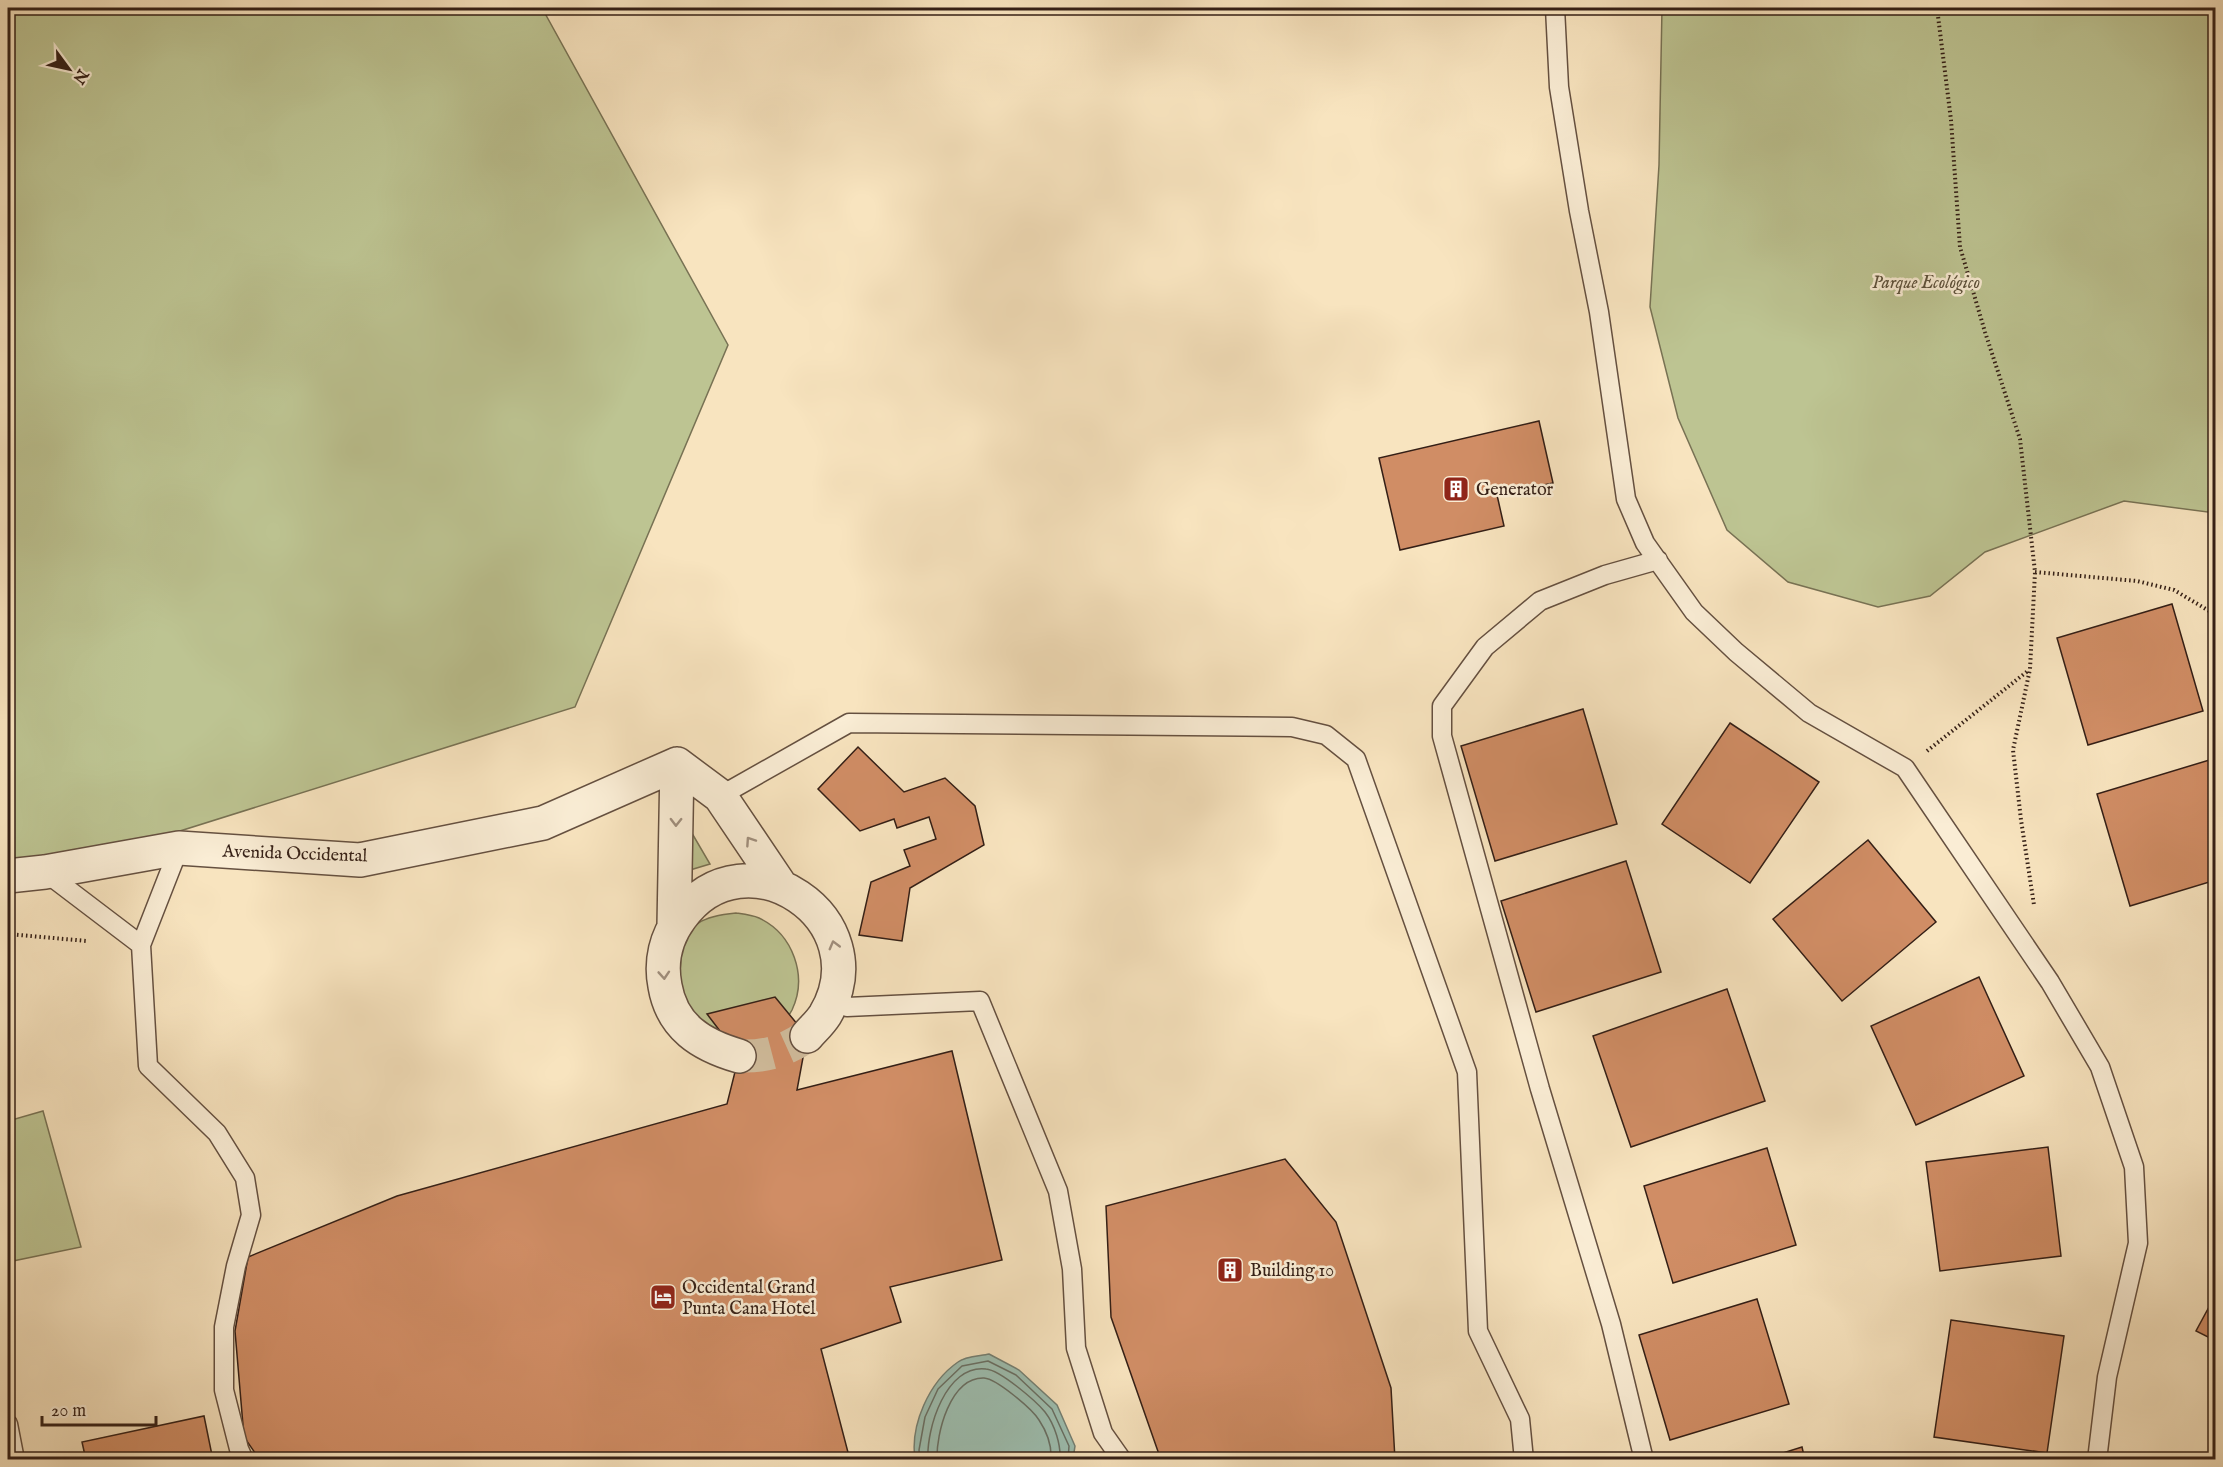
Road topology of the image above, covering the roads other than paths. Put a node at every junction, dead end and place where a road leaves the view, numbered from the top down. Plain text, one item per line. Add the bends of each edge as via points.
1 (1555, 8) edge
2 (1658, 560) junction
3 (677, 764) junction
4 (720, 796) junction
5 (179, 848) junction
6 (45, 872) junction
7 (8, 876) edge
8 (780, 885) junction
9 (674, 926) junction
10 (141, 945) junction
11 (835, 993) junction
12 (807, 1036) tunnel mouth
13 (739, 1056) tunnel mouth
14 (8, 1424) edge
15 (15, 1460) edge
16 (244, 1460) edge
17 (1122, 1460) edge
18 (1524, 1460) edge
19 (1644, 1460) edge
20 (2097, 1460) edge

1 - 2 lane via 1559,87 1599,312 1626,499 1645,543
2 - 19 lane via 1605,575 1540,601 1485,647 1443,706 1443,736 1540,1089 1611,1324
2 - 20 lane via 1694,612 1809,714 1905,768 2050,982 2100,1067 2133,1167 2138,1243 2108,1377
3 - 4 street
3 - 5 street, Avenida Occidental via 543,823 360,860
3 -> 9 street
8 -> 4 street
4 - 18 lane via 849,723 1292,727 1326,735 1356,759 1467,1072 1478,1331 1520,1419
5 - 6 street, Avenida Occidental
5 - 10 lane
6 - 7 street, Avenida Occidental
6 - 10 lane
8 - 9 street via 748,881 709,891 689,906
11 -> 8 street via 838,966 834,940 822,917 804,898
9 -> 13 street via 665,948 663,973 667,997 678,1019 694,1037
10 - 16 lane via 148,1066 217,1133 245,1178 251,1215 224,1327 225,1390
11 - 12 street via 824,1016
11 - 17 lane via 847,1007 980,1001 1058,1191 1072,1269 1076,1348 1103,1433
14 - 15 lane

